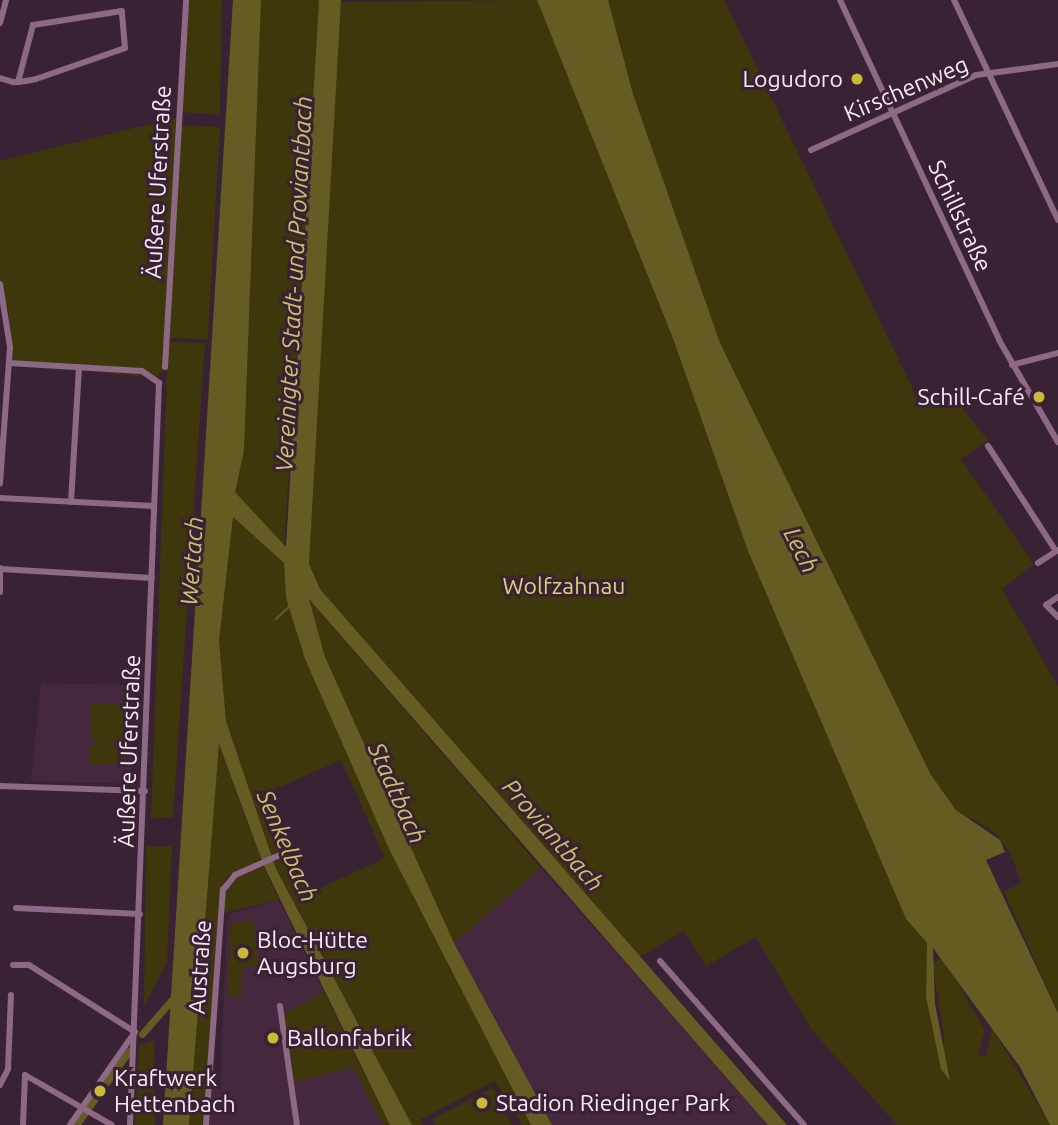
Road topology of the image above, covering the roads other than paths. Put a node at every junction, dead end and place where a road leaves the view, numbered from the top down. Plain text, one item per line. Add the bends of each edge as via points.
1 (6, 0) edge
2 (186, 0) edge
3 (840, 0) edge
4 (954, 0) edge
5 (0, 23) edge
6 (1058, 64) edge
7 (989, 75) junction
8 (0, 78) edge
9 (18, 82) junction
10 (892, 112) junction
11 (811, 150) dead end
12 (1058, 220) edge
13 (0, 284) edge
14 (1058, 353) edge
15 (9, 363) junction
16 (1012, 365) junction
17 (79, 367) junction
18 (165, 367) dead end
19 (1058, 442) edge
20 (989, 446) dead end
21 (0, 484) edge
22 (0, 498) edge
23 (71, 502) junction
24 (154, 506) junction
25 (1057, 550) edge
26 (1038, 563) dead end
27 (1, 568) edge
28 (152, 578) junction
29 (0, 592) edge
30 (1058, 597) edge
31 (1058, 617) edge
32 (0, 786) edge
33 (145, 791) junction
34 (289, 851) dead end
35 (16, 908) dead end
36 (140, 914) junction
37 (660, 961) dead end
38 (13, 965) dead end
39 (11, 995) dead end
40 (280, 1006) dead end
41 (135, 1032) junction
42 (0, 1084) edge
43 (82, 1108) junction
44 (23, 1125) edge
45 (71, 1125) edge
46 (112, 1125) edge
47 (130, 1125) edge
48 (206, 1125) edge
49 (297, 1125) edge
50 (804, 1125) edge

1 - 5 street
2 - 18 street, Äußere Uferstraße
3 - 10 street, Schillstraße
4 - 7 street
6 - 7 street, Kirschenweg
7 - 10 street, Kirschenweg
7 - 12 street
8 - 9 street
9 - 9 street via 33,25 122,11 125,48
10 - 11 street, Kirschenweg
10 - 16 street, Schillstraße
13 - 15 street via 9,314
14 - 16 street
15 - 17 street
15 - 21 street
16 - 19 street, Schillstraße
17 - 23 street
17 - 24 street, Äußere Uferstraße via 142,371 156,378
20 - 25 street
22 - 23 street
23 - 24 street
24 - 28 street, Äußere Uferstraße
25 - 26 street
27 - 28 street
27 - 29 street
28 - 33 street, Äußere Uferstraße
30 - 31 street via 1046,605
32 - 33 street
33 - 36 street, Äußere Uferstraße
34 - 48 street, Austraße via 229,880 222,898
35 - 36 street
36 - 41 street, Äußere Uferstraße
37 - 50 street
38 - 41 street via 29,965
39 - 42 street via 8,1069
40 - 49 street
41 - 43 street
41 - 47 street, Äußere Uferstraße
43 - 44 street via 25,1075
43 - 45 street
43 - 46 street

